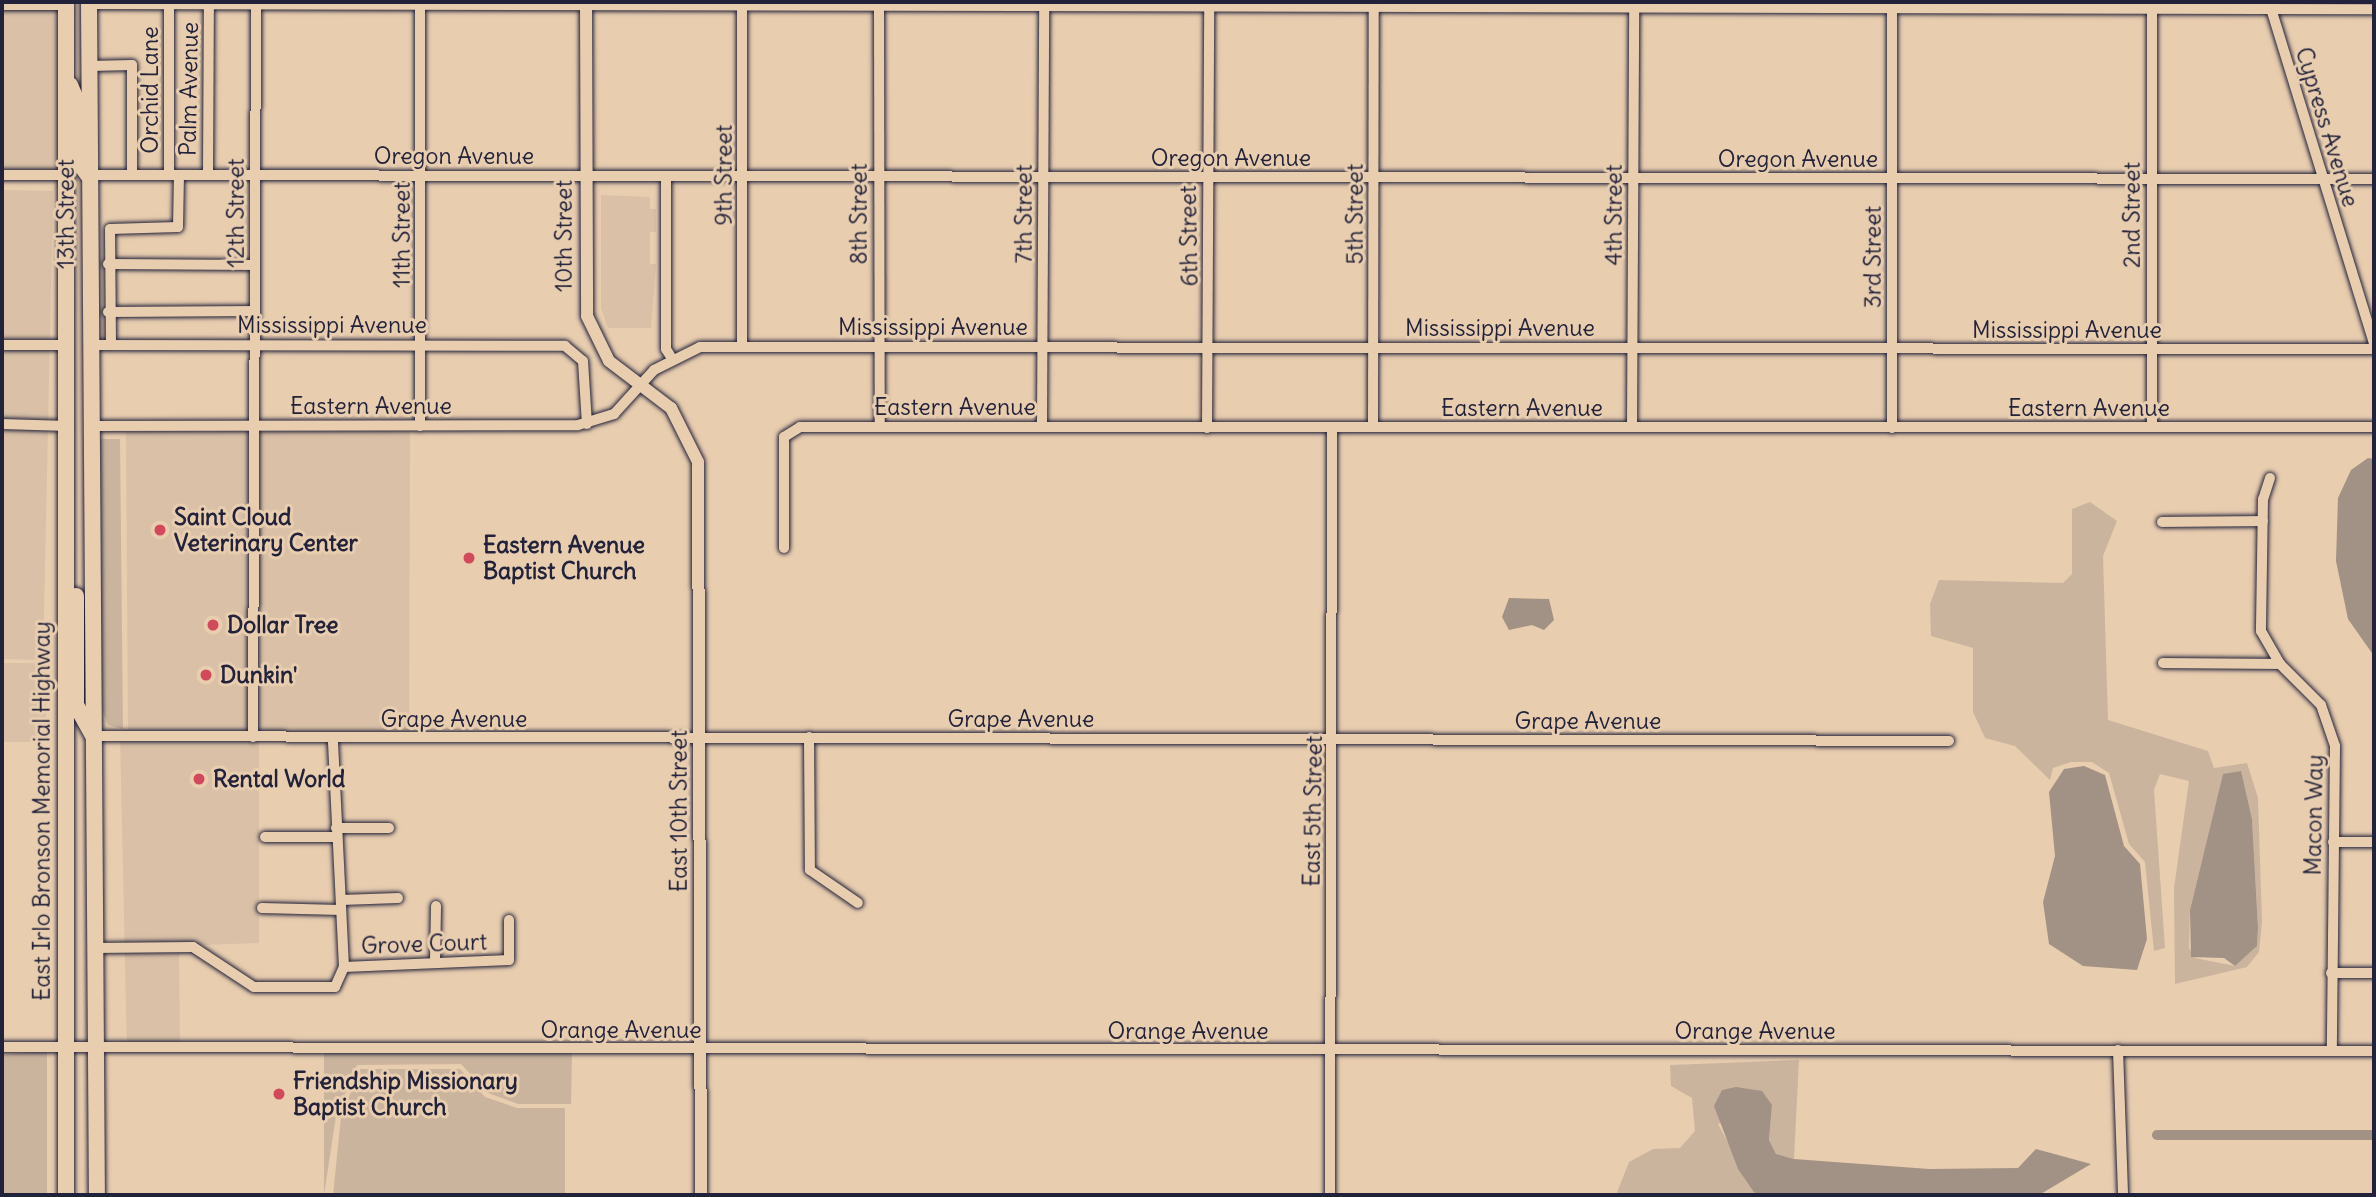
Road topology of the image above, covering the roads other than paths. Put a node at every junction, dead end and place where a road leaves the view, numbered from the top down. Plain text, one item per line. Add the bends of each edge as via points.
1 (66, 3) edge
2 (88, 3) edge
3 (256, 3) edge
4 (420, 3) edge
5 (169, 4) junction
6 (209, 4) junction
7 (743, 4) edge
8 (879, 4) edge
9 (1044, 4) edge
10 (1209, 4) edge
11 (1374, 4) edge
12 (1634, 4) edge
13 (1892, 4) edge
14 (2, 5) edge
15 (586, 5) edge
16 (2152, 5) edge
17 (2270, 5) edge
18 (2374, 9) edge
19 (89, 66) junction
20 (66, 76) junction
21 (2, 175) edge
22 (66, 175) junction
23 (89, 175) junction
24 (132, 175) junction
25 (174, 175) junction
26 (208, 175) junction
27 (255, 175) junction
28 (421, 175) junction
29 (585, 175) junction
30 (666, 176) junction
31 (744, 176) junction
32 (879, 176) junction
33 (1044, 176) junction
34 (1375, 176) junction
35 (1208, 177) junction
36 (1633, 178) junction
37 (1892, 178) junction
38 (2152, 178) junction
39 (2321, 178) junction
40 (2374, 178) edge
41 (108, 264) junction
42 (255, 265) junction
43 (66, 292) junction
44 (255, 311) junction
45 (108, 312) junction
46 (89, 313) junction
47 (254, 343) junction
48 (111, 344) junction
49 (2374, 344) edge
50 (2, 345) edge
51 (67, 345) junction
52 (89, 345) junction
53 (421, 345) junction
54 (1043, 346) junction
55 (742, 347) junction
56 (881, 347) junction
57 (1210, 347) junction
58 (1373, 347) junction
59 (1632, 348) junction
60 (1891, 349) junction
61 (2152, 349) junction
62 (2374, 349) edge
63 (671, 357) junction
64 (641, 387) junction
65 (2, 424) edge
66 (587, 424) junction
67 (253, 425) junction
68 (880, 425) junction
69 (68, 426) junction
70 (89, 426) junction
71 (421, 426) junction
72 (1042, 426) junction
73 (1373, 426) junction
74 (1332, 427) junction
75 (2374, 427) edge
76 (686, 428) joint
77 (1207, 428) junction
78 (1632, 428) junction
79 (1892, 428) junction
80 (2152, 428) junction
81 (2270, 478) dead end
82 (2263, 521) junction
83 (2162, 522) dead end
84 (784, 548) dead end
85 (66, 560) junction
86 (91, 566) junction
87 (2163, 663) dead end
88 (2280, 664) junction
89 (93, 736) junction
90 (253, 737) junction
91 (699, 737) junction
92 (809, 737) junction
93 (333, 738) junction
94 (1333, 740) junction
95 (1949, 741) dead end
96 (389, 828) dead end
97 (336, 832) junction
98 (265, 836) dead end
99 (2333, 842) junction
100 (2374, 842) edge
101 (398, 898) dead end
102 (858, 903) dead end
103 (341, 905) junction
104 (436, 906) dead end
105 (262, 908) dead end
106 (509, 920) dead end
107 (94, 948) junction
108 (435, 960) junction
109 (344, 967) junction
110 (2332, 973) junction
111 (2374, 973) edge
112 (2, 1047) edge
113 (65, 1047) junction
114 (95, 1048) junction
115 (701, 1049) junction
116 (1329, 1051) junction
117 (2118, 1051) junction
118 (2332, 1051) junction
119 (2374, 1051) edge
120 (66, 1195) edge
121 (97, 1195) edge
122 (701, 1195) edge
123 (1330, 1195) edge
124 (2123, 1195) edge

1 - 14 street
1 - 19 highway via 79,17 80,54
1 - 20 highway, 13th Street
2 - 5 street
2 - 19 highway, 13th Street
3 - 4 street
3 - 6 street
3 - 27 street, 12th Street
4 - 15 street
4 - 28 street, 11th Street
5 - 6 street
5 - 25 street, Orchid Lane
6 - 26 street, Palm Avenue
7 - 8 street
7 - 15 street
7 - 31 street, 9th Street
8 - 9 street
8 - 32 street, 8th Street
9 - 10 street
9 - 33 street, 7th Street
10 - 11 street
10 - 35 street, 6th Street
11 - 12 street
11 - 34 street, 5th Street
12 - 13 street
12 - 36 street, 4th Street
13 - 16 street
13 - 37 street, 3rd Street
15 - 29 street, 10th Street
16 - 17 street
16 - 38 street, 2nd Street
17 - 18 street
17 - 39 street, Cypress Avenue
19 - 23 highway, 13th Street
19 - 24 street via 132,65
20 - 22 highway, 13th Street
20 - 23 highway via 78,104 77,160
21 - 22 street
22 - 43 highway, 13th Street
22 - 46 highway via 79,189 79,285
23 - 24 street, Oregon Avenue
23 - 46 highway, 13th Street
24 - 25 street, Oregon Avenue
25 - 26 street, Oregon Avenue
25 - 41 street, Orchid Lane via 178,228 118,226 109,234
26 - 27 street, Oregon Avenue
27 - 28 street, Oregon Avenue
27 - 42 street, 12th Street
28 - 29 street, Oregon Avenue
28 - 53 street, 11th Street
29 - 30 street, Oregon Avenue
29 - 64 street, 10th Street via 587,316 600,350
30 - 31 street, Oregon Avenue
30 - 63 street via 666,349
31 - 32 street, Oregon Avenue
31 - 55 street, 9th Street
32 - 33 street, Oregon Avenue
32 - 56 street, 8th Street
33 - 35 street, Oregon Avenue
33 - 54 street, 7th Street
34 - 35 street, Oregon Avenue
34 - 36 street, Oregon Avenue
34 - 58 street, 5th Street
35 - 57 street, 6th Street
36 - 37 street, Oregon Avenue
36 - 59 street, 4th Street
37 - 38 street, Oregon Avenue
37 - 60 street, 3rd Street
38 - 39 street, Oregon Avenue
38 - 61 street, 2nd Street
39 - 40 street, Oregon Avenue
39 - 49 street, Cypress Avenue
41 - 42 street
41 - 45 street
42 - 44 street, 12th Street
43 - 51 highway, 13th Street
43 - 70 highway via 78,320 77,409
44 - 45 street
44 - 47 street, 12th Street
45 - 48 street
46 - 52 highway, 13th Street
47 - 48 street, Mississippi Avenue
47 - 53 street, Mississippi Avenue
47 - 67 street, 12th Street
48 - 52 street, Mississippi Avenue
50 - 51 street
51 - 69 highway, 13th Street
52 - 70 highway, 13th Street
53 - 66 street, Mississippi Avenue via 575,349 585,370
53 - 71 street, 11th Street
54 - 56 street, Mississippi Avenue
54 - 57 street, Mississippi Avenue
54 - 72 street, 7th Street
55 - 56 street, Mississippi Avenue
55 - 63 street, Mississippi Avenue via 700,347
56 - 68 street, 8th Street
57 - 58 street, Mississippi Avenue
57 - 77 street, 6th Street
58 - 59 street, Mississippi Avenue
58 - 73 street, 5th Street
59 - 60 street, Mississippi Avenue
59 - 78 street, 4th Street
60 - 61 street, Mississippi Avenue
60 - 79 street, 3rd Street
61 - 62 street, Mississippi Avenue
61 - 80 street, 2nd Street
63 - 64 street, Mississippi Avenue
64 - 66 street, Eastern Avenue via 622,408
64 - 76 street, 10th Street
65 - 69 street
66 - 71 street, Eastern Avenue
67 - 70 street, Eastern Avenue
67 - 71 street, Eastern Avenue
67 - 90 street, 12th Street
68 - 72 street, Eastern Avenue
68 - 84 street, Eastern Avenue via 800,427 784,437
69 - 85 highway, East Irlo Bronson Memorial Highway
69 - 86 highway via 80,445 81,556
70 - 86 highway
72 - 77 street, Eastern Avenue
73 - 74 street, Eastern Avenue
73 - 78 street, Eastern Avenue
74 - 77 street, Eastern Avenue
74 - 94 street, East 5th Street
75 - 80 street, Eastern Avenue
76 - 91 street, East 10th Street via 699,480
78 - 79 street, Eastern Avenue
79 - 80 street, Eastern Avenue
81 - 82 street, Macon Way
82 - 83 street
82 - 88 street, Macon Way via 2261,631
85 - 89 highway via 76,581 76,705
85 - 113 highway, East Irlo Bronson Memorial Highway
86 - 89 highway
87 - 88 street
88 - 99 street, Macon Way via 2321,705 2329,726 2335,747
89 - 90 street, Grape Avenue
89 - 107 highway
90 - 93 street, Grape Avenue
91 - 92 street, Grape Avenue
91 - 93 street, Grape Avenue
91 - 115 street, East 10th Street
92 - 94 street, Grape Avenue
92 - 102 street via 810,870
93 - 97 street
94 - 95 street, Grape Avenue
94 - 116 street, East 5th Street
96 - 97 street
97 - 98 street
97 - 103 street
99 - 100 street
99 - 110 street, Macon Way
101 - 103 street
103 - 105 street
103 - 109 street
104 - 108 street
106 - 108 street, Grove Court via 509,960
107 - 109 street via 192,947 254,987 335,987
107 - 114 highway
108 - 109 street, Grove Court
110 - 111 street
110 - 118 street, Macon Way
112 - 113 street, Orange Avenue
113 - 114 street, Orange Avenue
113 - 120 highway, East Irlo Bronson Memorial Highway
114 - 115 street, Orange Avenue
114 - 121 highway
115 - 116 street, Orange Avenue
115 - 122 street, East 10th Street
116 - 117 street, Orange Avenue
116 - 123 street, East 5th Street
117 - 118 street, Orange Avenue
117 - 124 street
118 - 119 street, Orange Avenue

